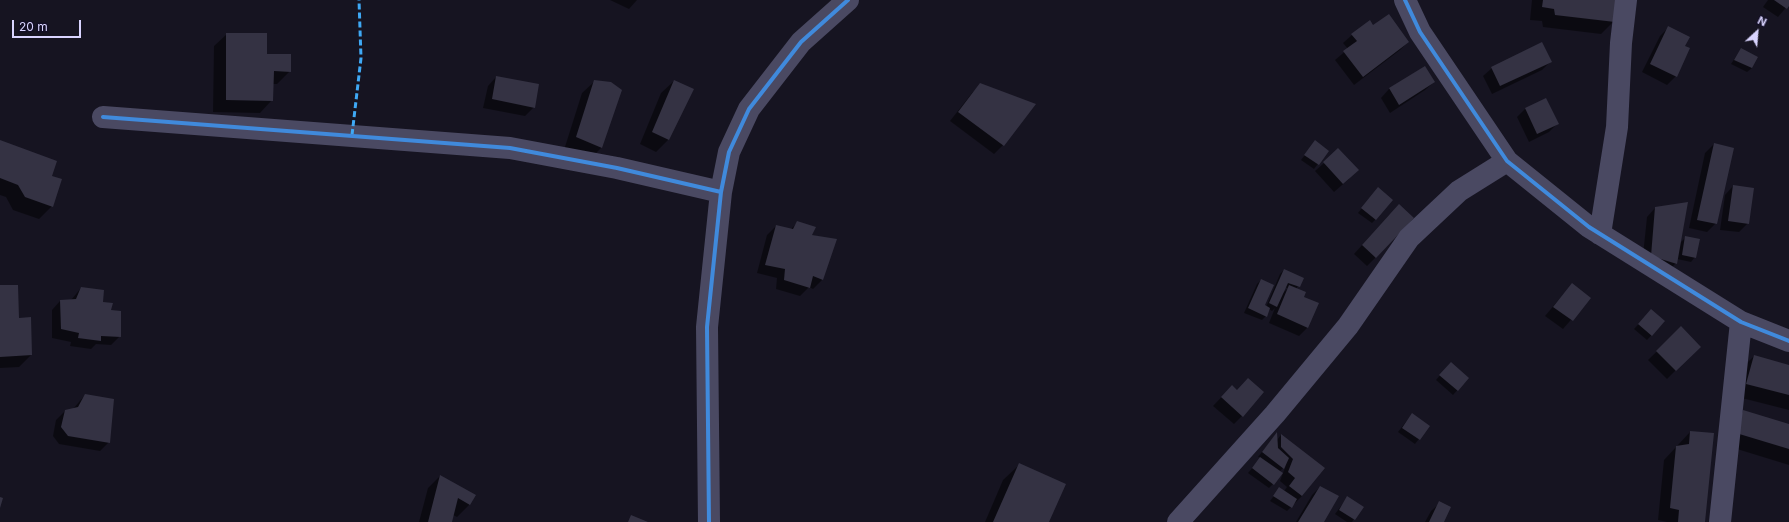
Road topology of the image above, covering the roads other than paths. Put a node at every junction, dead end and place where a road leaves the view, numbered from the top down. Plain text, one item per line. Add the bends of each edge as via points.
1 (848, 0) edge
2 (1405, 0) edge
3 (1626, 0) edge
4 (104, 117) dead end
5 (1507, 161) junction
6 (721, 192) junction
7 (1600, 234) junction
8 (1741, 322) junction
9 (1789, 341) edge
10 (709, 522) edge
11 (1178, 522) edge
12 (1720, 522) edge

1 - 6 street via 801,42 749,110 729,152
2 - 5 street via 1420,32
3 - 7 street via 1617,127
4 - 6 street via 510,148 617,168
5 - 7 street
5 - 11 street via 1459,191 1409,238 1348,326 1275,414
6 - 10 street via 707,328
7 - 8 street
8 - 9 street
8 - 12 street

